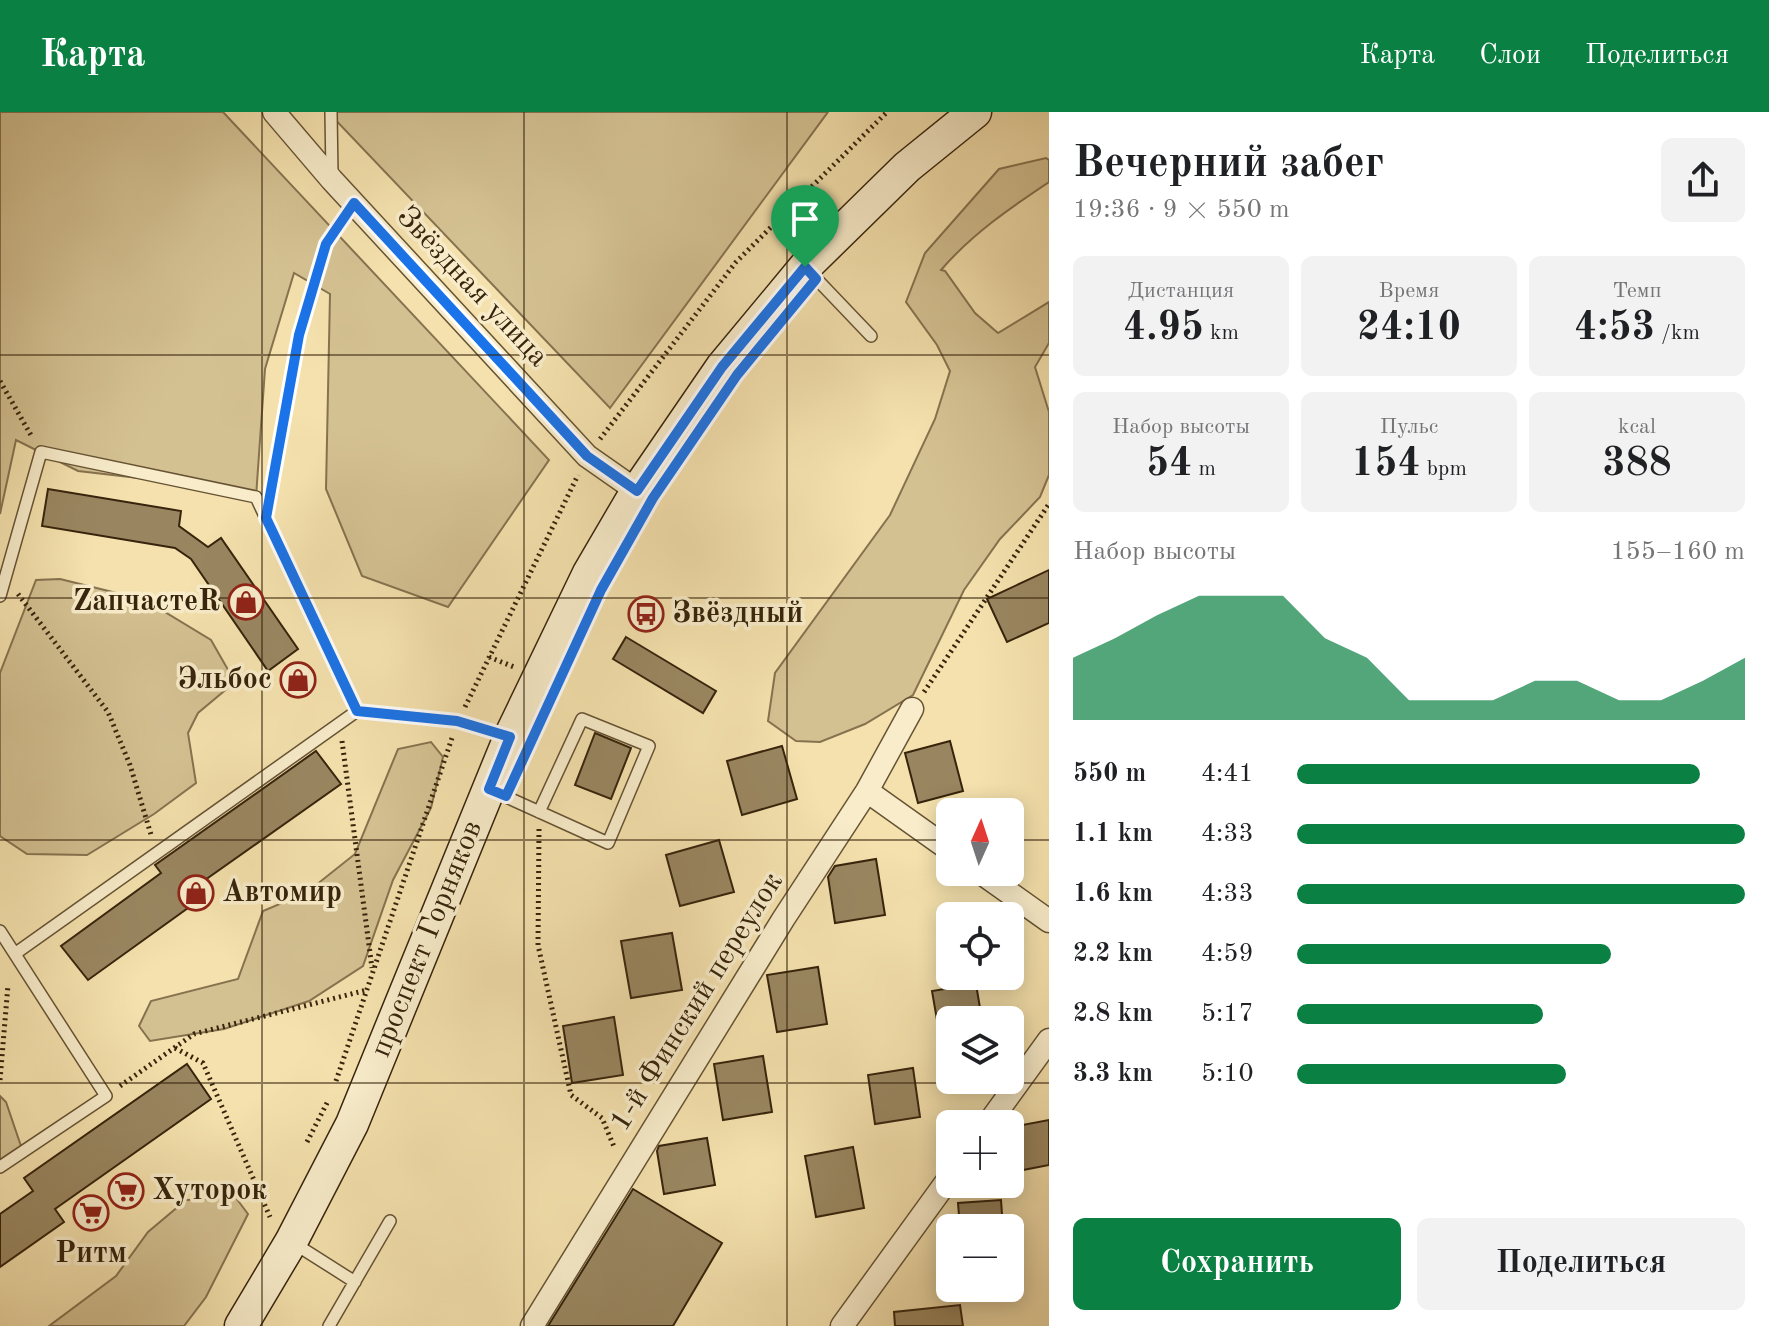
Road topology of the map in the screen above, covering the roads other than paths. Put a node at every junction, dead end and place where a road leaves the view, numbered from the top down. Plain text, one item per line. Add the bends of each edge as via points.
1 (274, 112) edge
2 (331, 112) edge
3 (975, 112) edge
4 (332, 180) junction
5 (354, 203) junction
6 (805, 267) junction
7 (871, 336) dead end
8 (637, 491) junction
9 (266, 518) junction
10 (0, 596) edge
11 (912, 709) road end
12 (357, 711) junction
13 (510, 737) junction
14 (489, 789) junction
15 (867, 791) junction
16 (539, 812) junction
17 (936, 840) edge
18 (1000, 886) edge
19 (1049, 921) edge
20 (0, 931) edge
21 (16, 953) junction
22 (1049, 1040) edge
23 (998, 1110) edge
24 (0, 1167) edge
25 (936, 1196) edge
26 (390, 1221) dead end
27 (291, 1242) junction
28 (355, 1282) junction
29 (241, 1326) edge
30 (329, 1326) edge
31 (532, 1326) edge
32 (842, 1326) edge

1 - 4 street, Звёздная улица
2 - 4 lane
3 - 6 main road, проспект Горняков via 907,167
4 - 5 street, Звёздная улица
5 - 8 street, Звёздная улица via 587,456
5 - 9 lane via 326,244 299,335
6 - 7 lane
6 - 8 main road, проспект Горняков via 722,367
8 - 13 main road, проспект Горняков via 589,573
9 - 10 lane via 256,497 41,452
9 - 12 lane
11 - 15 street, 1-й Финский переулок
12 - 13 lane via 457,721
12 - 21 lane
13 - 14 main road, проспект Горняков
14 - 16 lane
14 - 27 main road, проспект Горняков via 352,1124
15 - 17 street
15 - 31 street, 1-й Финский переулок
16 - 16 lane via 608,843 649,746 582,719
18 - 19 street
20 - 21 lane
21 - 24 lane via 106,1096
22 - 23 street
25 - 32 street
26 - 28 lane
27 - 28 lane
27 - 29 main road, проспект Горняков
28 - 30 lane

